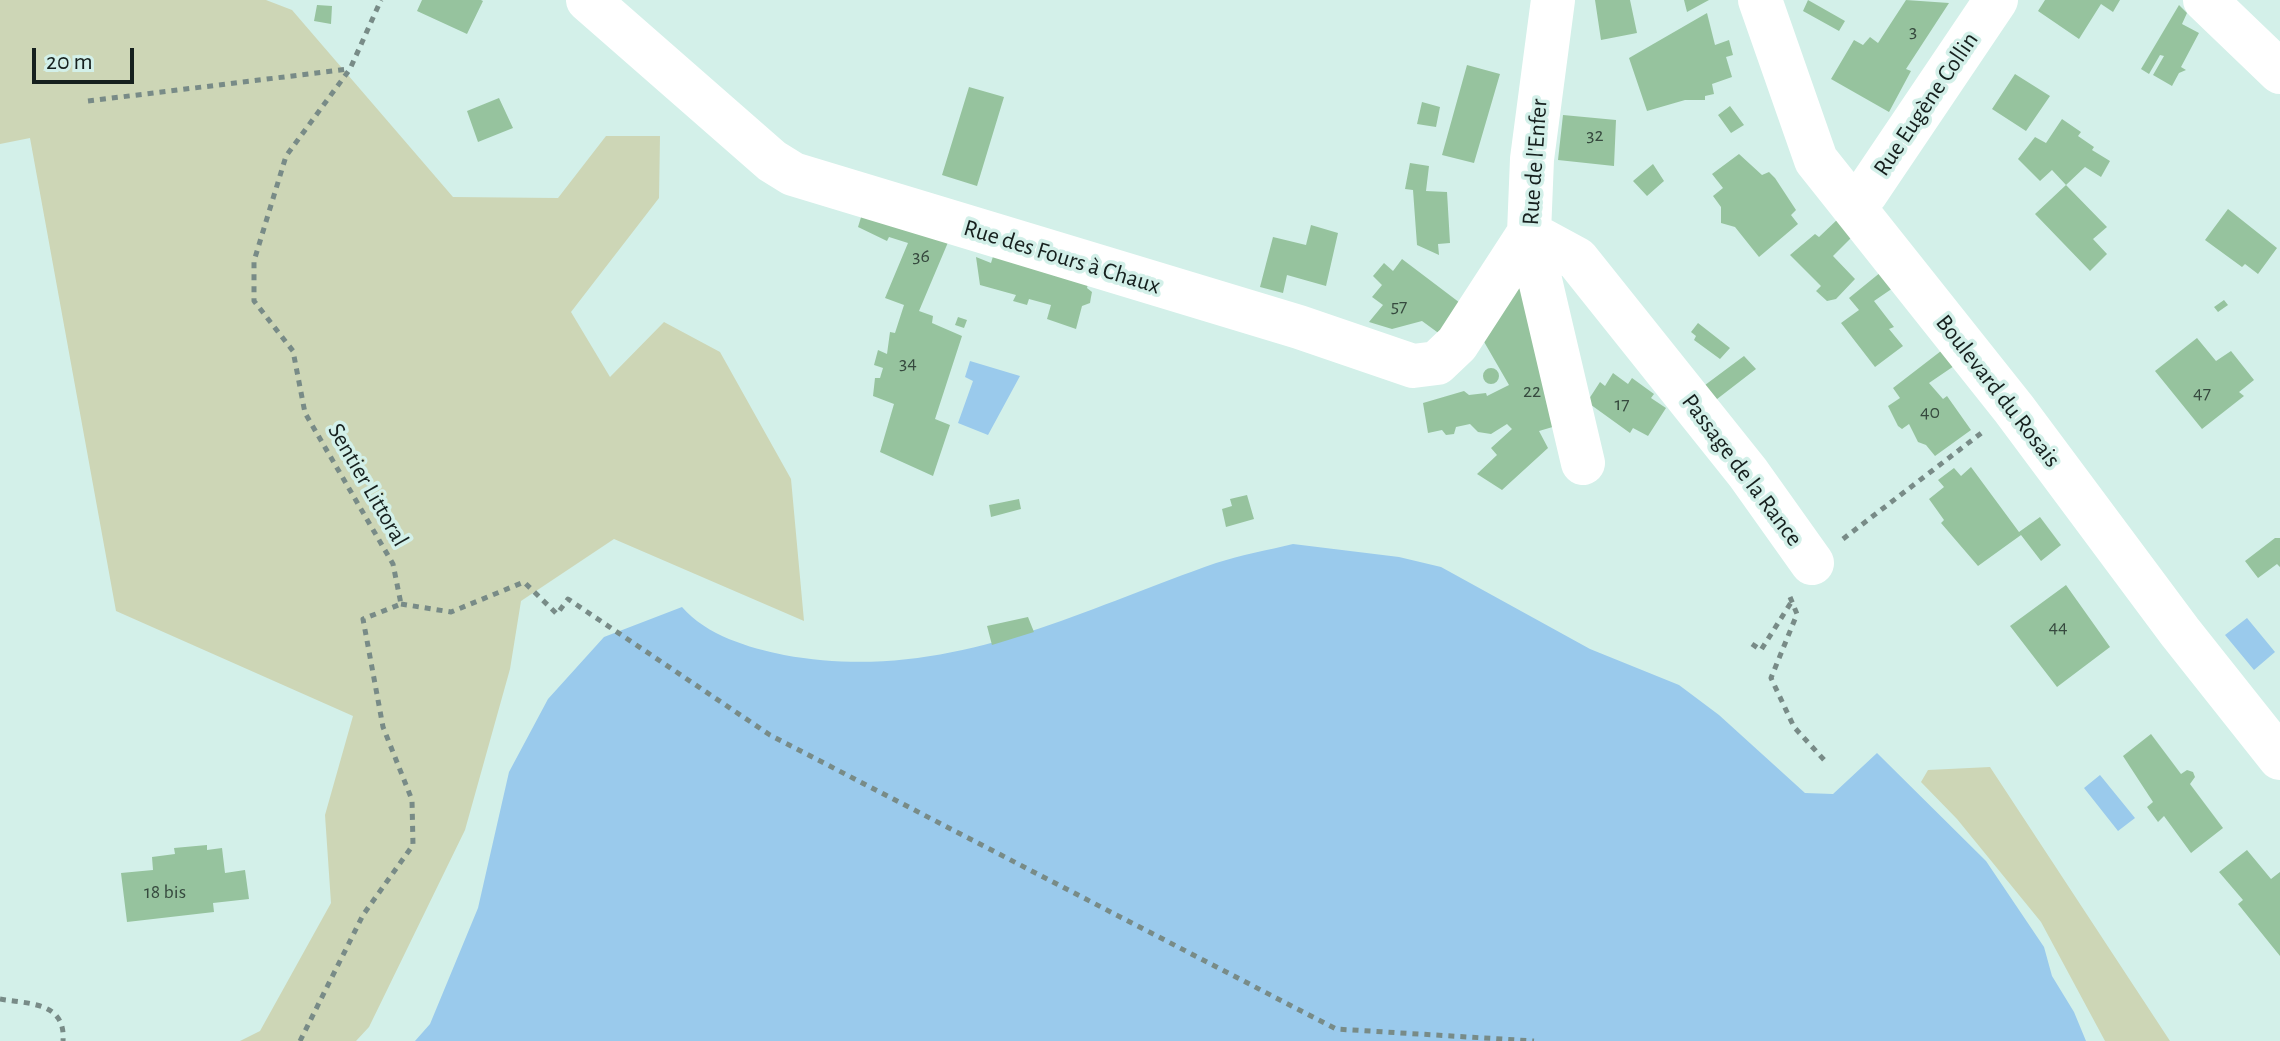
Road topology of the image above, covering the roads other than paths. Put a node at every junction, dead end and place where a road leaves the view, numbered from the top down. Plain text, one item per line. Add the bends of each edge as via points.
1 (588, 0) edge
2 (1553, 0) edge
3 (1760, 0) edge
4 (1996, 0) edge
5 (2205, 0) edge
6 (2280, 72) edge
7 (1854, 205) junction
8 (1529, 233) junction
9 (1583, 463) dead end
10 (1812, 563) road end
11 (2280, 758) edge

1 - 8 street, Rue des Fours à Chaux via 793,174 1413,366 1437,363 1457,344
2 - 8 street, Rue de l'Enfer via 1532,159
3 - 7 street, Boulevard du Rosais via 1816,160
4 - 7 street, Rue Eugène Collin
5 - 6 street
7 - 11 street, Boulevard du Rosais
8 - 9 street, Rue de l'Enfer
8 - 10 street, Passage de la Rance via 1577,259 1748,473

